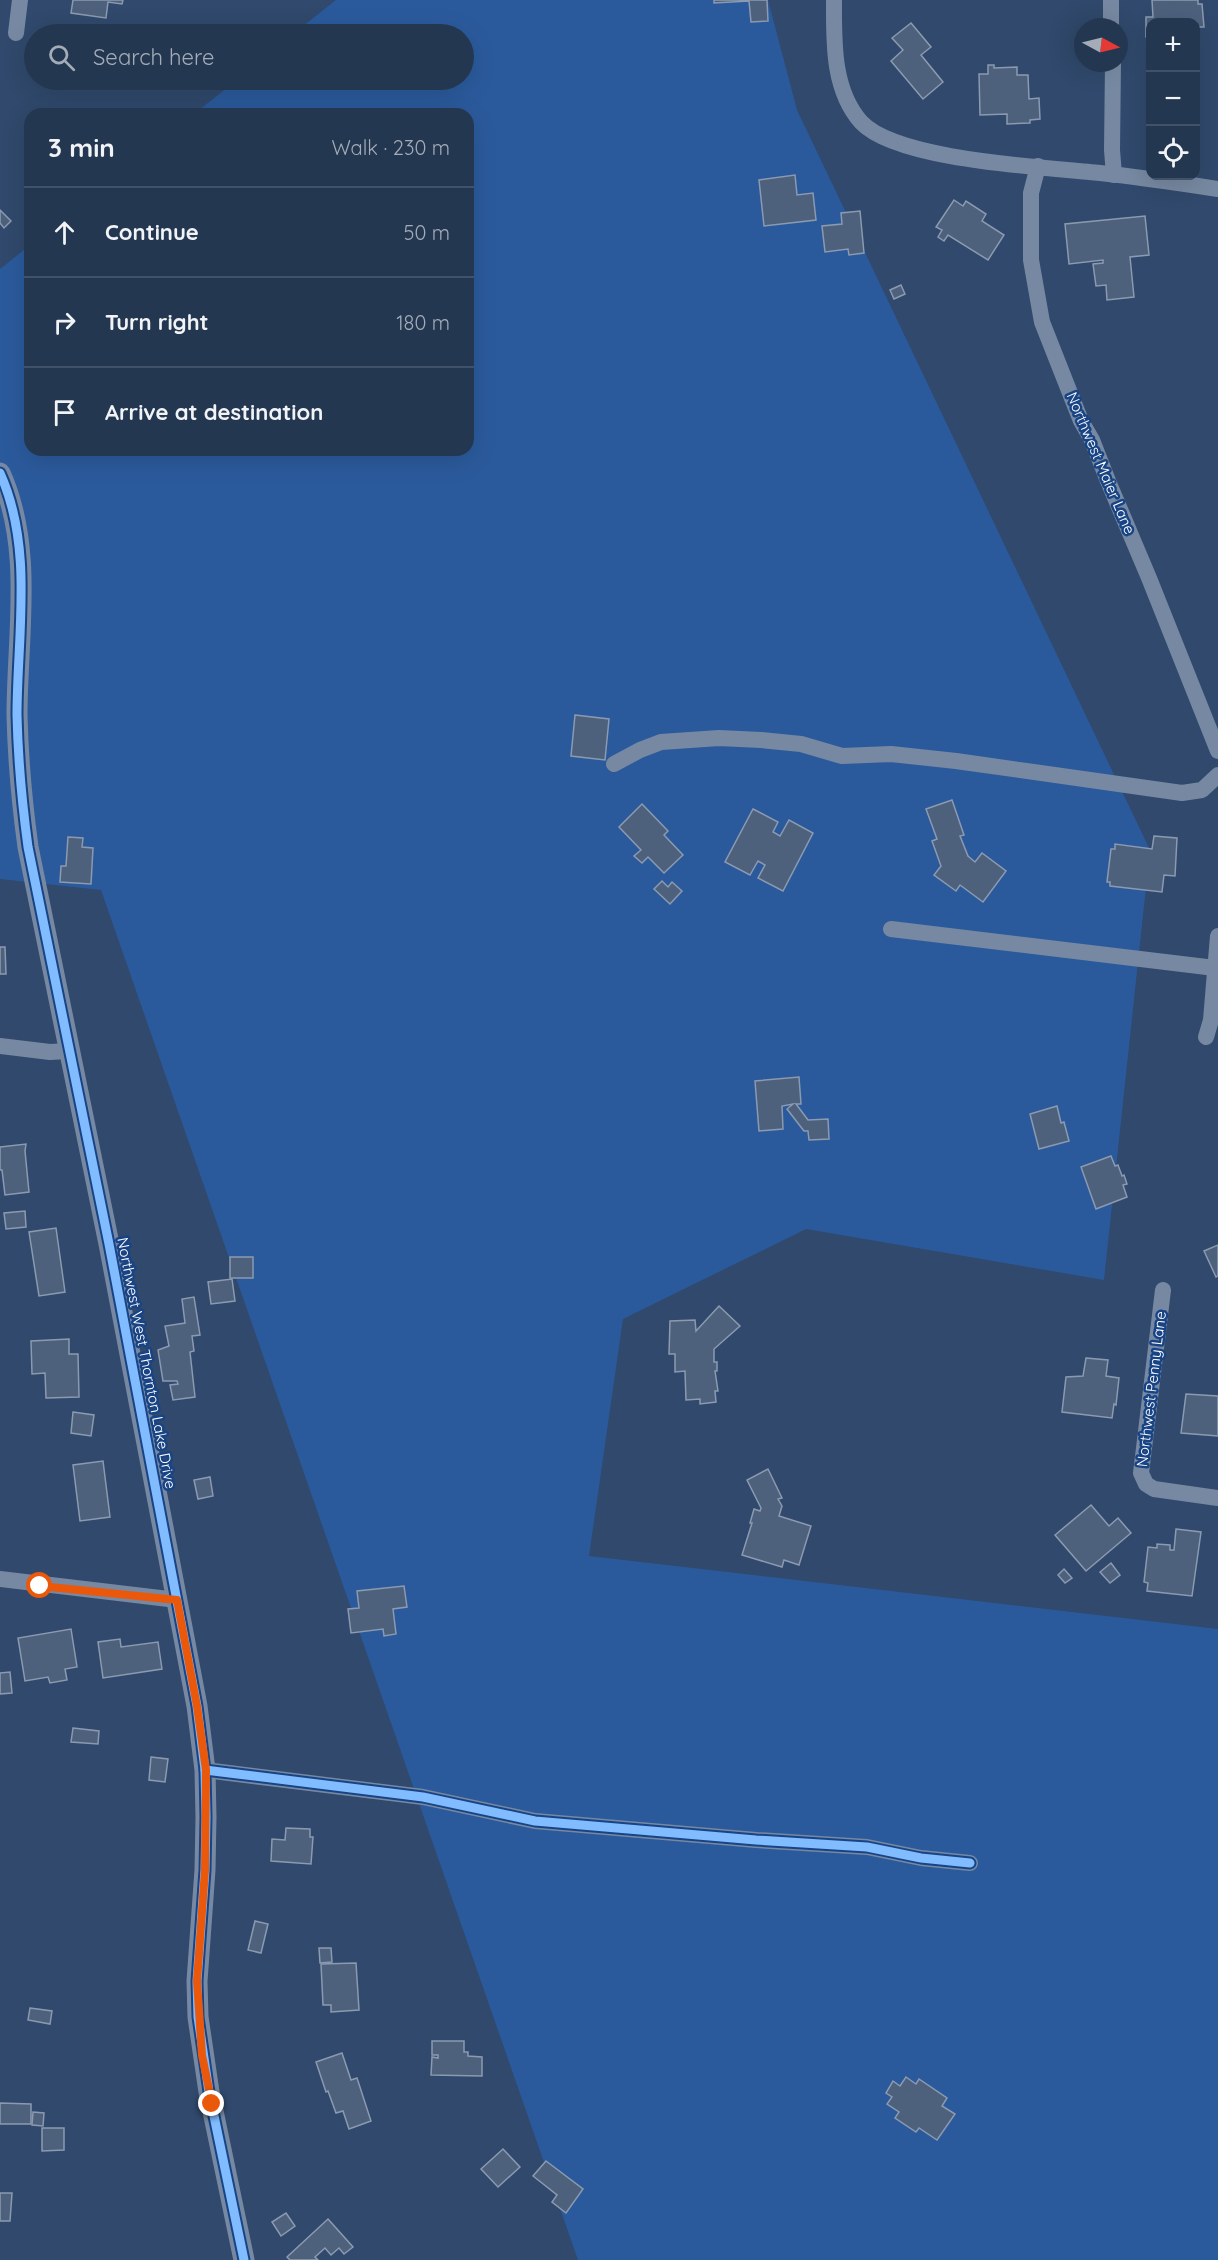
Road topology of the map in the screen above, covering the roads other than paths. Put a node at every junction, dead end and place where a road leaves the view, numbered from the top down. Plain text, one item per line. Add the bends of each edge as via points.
1 (21, 0) edge
2 (834, 0) edge
3 (1110, 0) edge
4 (1111, 18) edge
5 (16, 33) dead end
6 (1113, 72) edge
7 (1038, 166) junction
8 (1114, 175) junction
9 (1218, 189) edge
10 (0, 473) edge
11 (1218, 751) edge
12 (614, 764) dead end
13 (1218, 775) edge
14 (891, 929) dead end
15 (1218, 936) edge
16 (1215, 968) junction
17 (1206, 1037) dead end
18 (0, 1046) edge
19 (68, 1051) junction
20 (1163, 1290) dead end
21 (1218, 1498) edge
22 (0, 1580) edge
23 (177, 1600) junction
24 (206, 1770) junction
25 (970, 1863) dead end
26 (244, 2260) edge

1 - 5 street
2 - 7 street via 838,77 847,102 864,124 884,137 922,150
3 - 4 street
6 - 8 street
7 - 8 street
7 - 11 street, Northwest Maier Lane via 1031,193 1030,260 1042,322
8 - 9 street
10 - 19 street, Northwest West Thornton Lake Drive via 15,521 20,560 17,717 21,791 28,848
12 - 13 street via 661,742 719,738 801,744 842,756 891,754 956,761 1182,793 1202,790
14 - 16 street
15 - 16 street
16 - 17 street
18 - 19 street
19 - 23 street, Northwest West Thornton Lake Drive
20 - 21 street, Northwest Penny Lane via 1141,1473 1146,1484 1154,1489
22 - 23 street
23 - 24 street, Northwest West Thornton Lake Drive
24 - 25 street via 423,1797 535,1821 867,1847
24 - 26 street, Northwest West Thornton Lake Drive via 198,2017 207,2083

